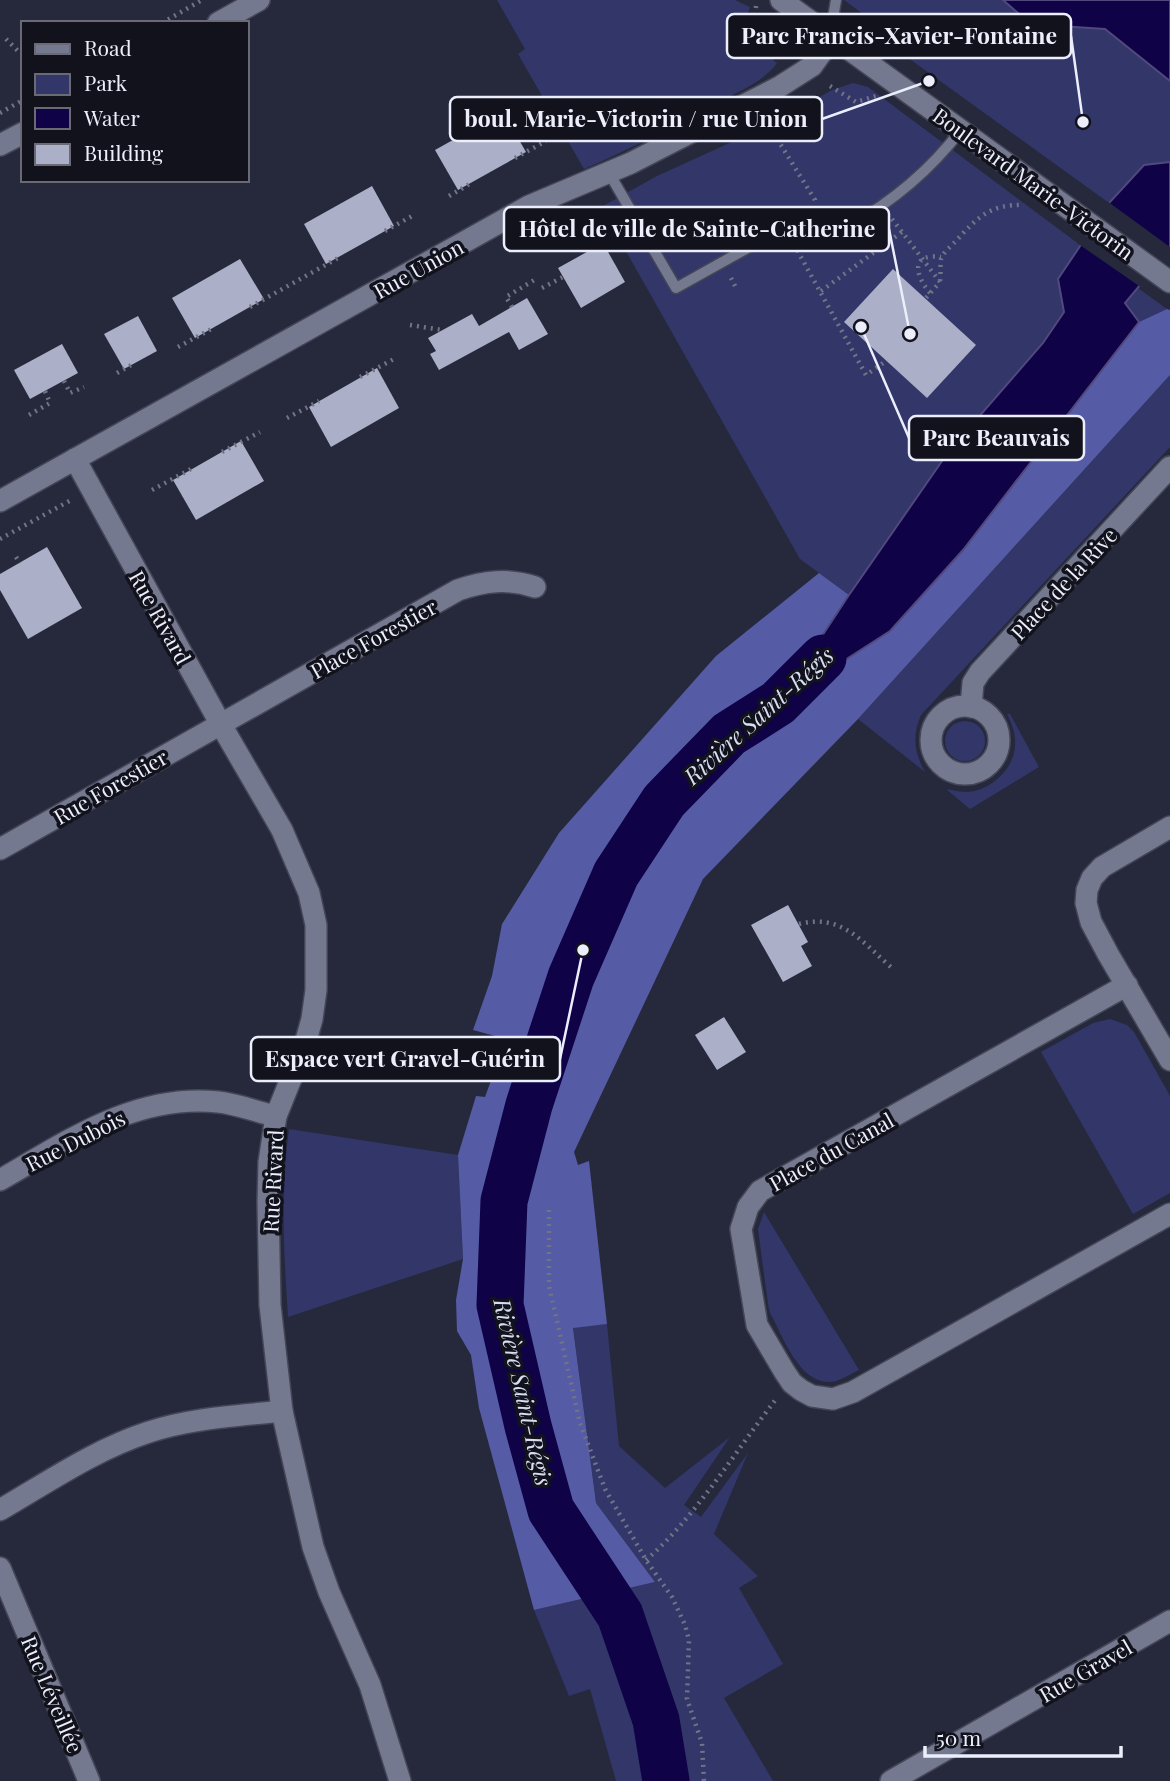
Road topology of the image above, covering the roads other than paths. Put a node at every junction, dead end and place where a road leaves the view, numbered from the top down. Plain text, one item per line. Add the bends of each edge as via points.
1 (259, 0) edge
2 (781, 0) edge
3 (836, 0) edge
4 (222, 21) edge
5 (830, 36) junction
6 (961, 130) junction
7 (21, 134) edge
8 (0, 145) edge
9 (609, 173) junction
10 (1170, 282) edge
11 (75, 459) junction
12 (1170, 467) edge
13 (0, 501) edge
14 (535, 587) dead end
15 (971, 707) dead end
16 (219, 723) junction
17 (1170, 827) edge
18 (0, 849) edge
19 (1127, 985) junction
20 (1170, 1060) edge
21 (276, 1116) junction
22 (0, 1180) edge
23 (1170, 1214) edge
24 (282, 1410) junction
25 (0, 1510) edge
26 (0, 1568) edge
27 (1170, 1621) edge
28 (89, 1781) edge
29 (400, 1781) edge
30 (891, 1781) edge

1 - 4 street
2 - 5 street, Boulevard Marie-Victorin
3 - 5 lane
5 - 6 street, Boulevard Marie-Victorin
5 - 9 street, Rue Union via 818,59 789,81
6 - 9 lane via 923,173 849,226 840,229 809,220 794,222 676,288
6 - 10 street, Boulevard Marie-Victorin
7 - 8 street
9 - 11 street, Rue Union via 512,216
11 - 13 street, Rue Union
11 - 16 street, Rue Rivard
12 - 15 street, Place de la Rive via 980,672
14 - 16 street, Place Forestier via 493,581 458,590
16 - 18 street, Rue Forestier
16 - 21 street, Rue Rivard via 293,853 316,925 312,1019
17 - 19 street via 1102,867 1087,890 1088,914
19 - 20 street
19 - 23 street, Place du Canal via 760,1191 748,1207 741,1229 757,1325 792,1383 812,1396 833,1399
21 - 22 street, Rue Dubois via 203,1101 143,1108 92,1128
21 - 24 street, Rue Rivard via 269,1162 268,1247
24 - 25 street via 149,1432 98,1454
24 - 29 street, Rue Rivard via 313,1546 370,1685
26 - 28 street, Rue Léveillée
27 - 30 street, Rue Gravel

